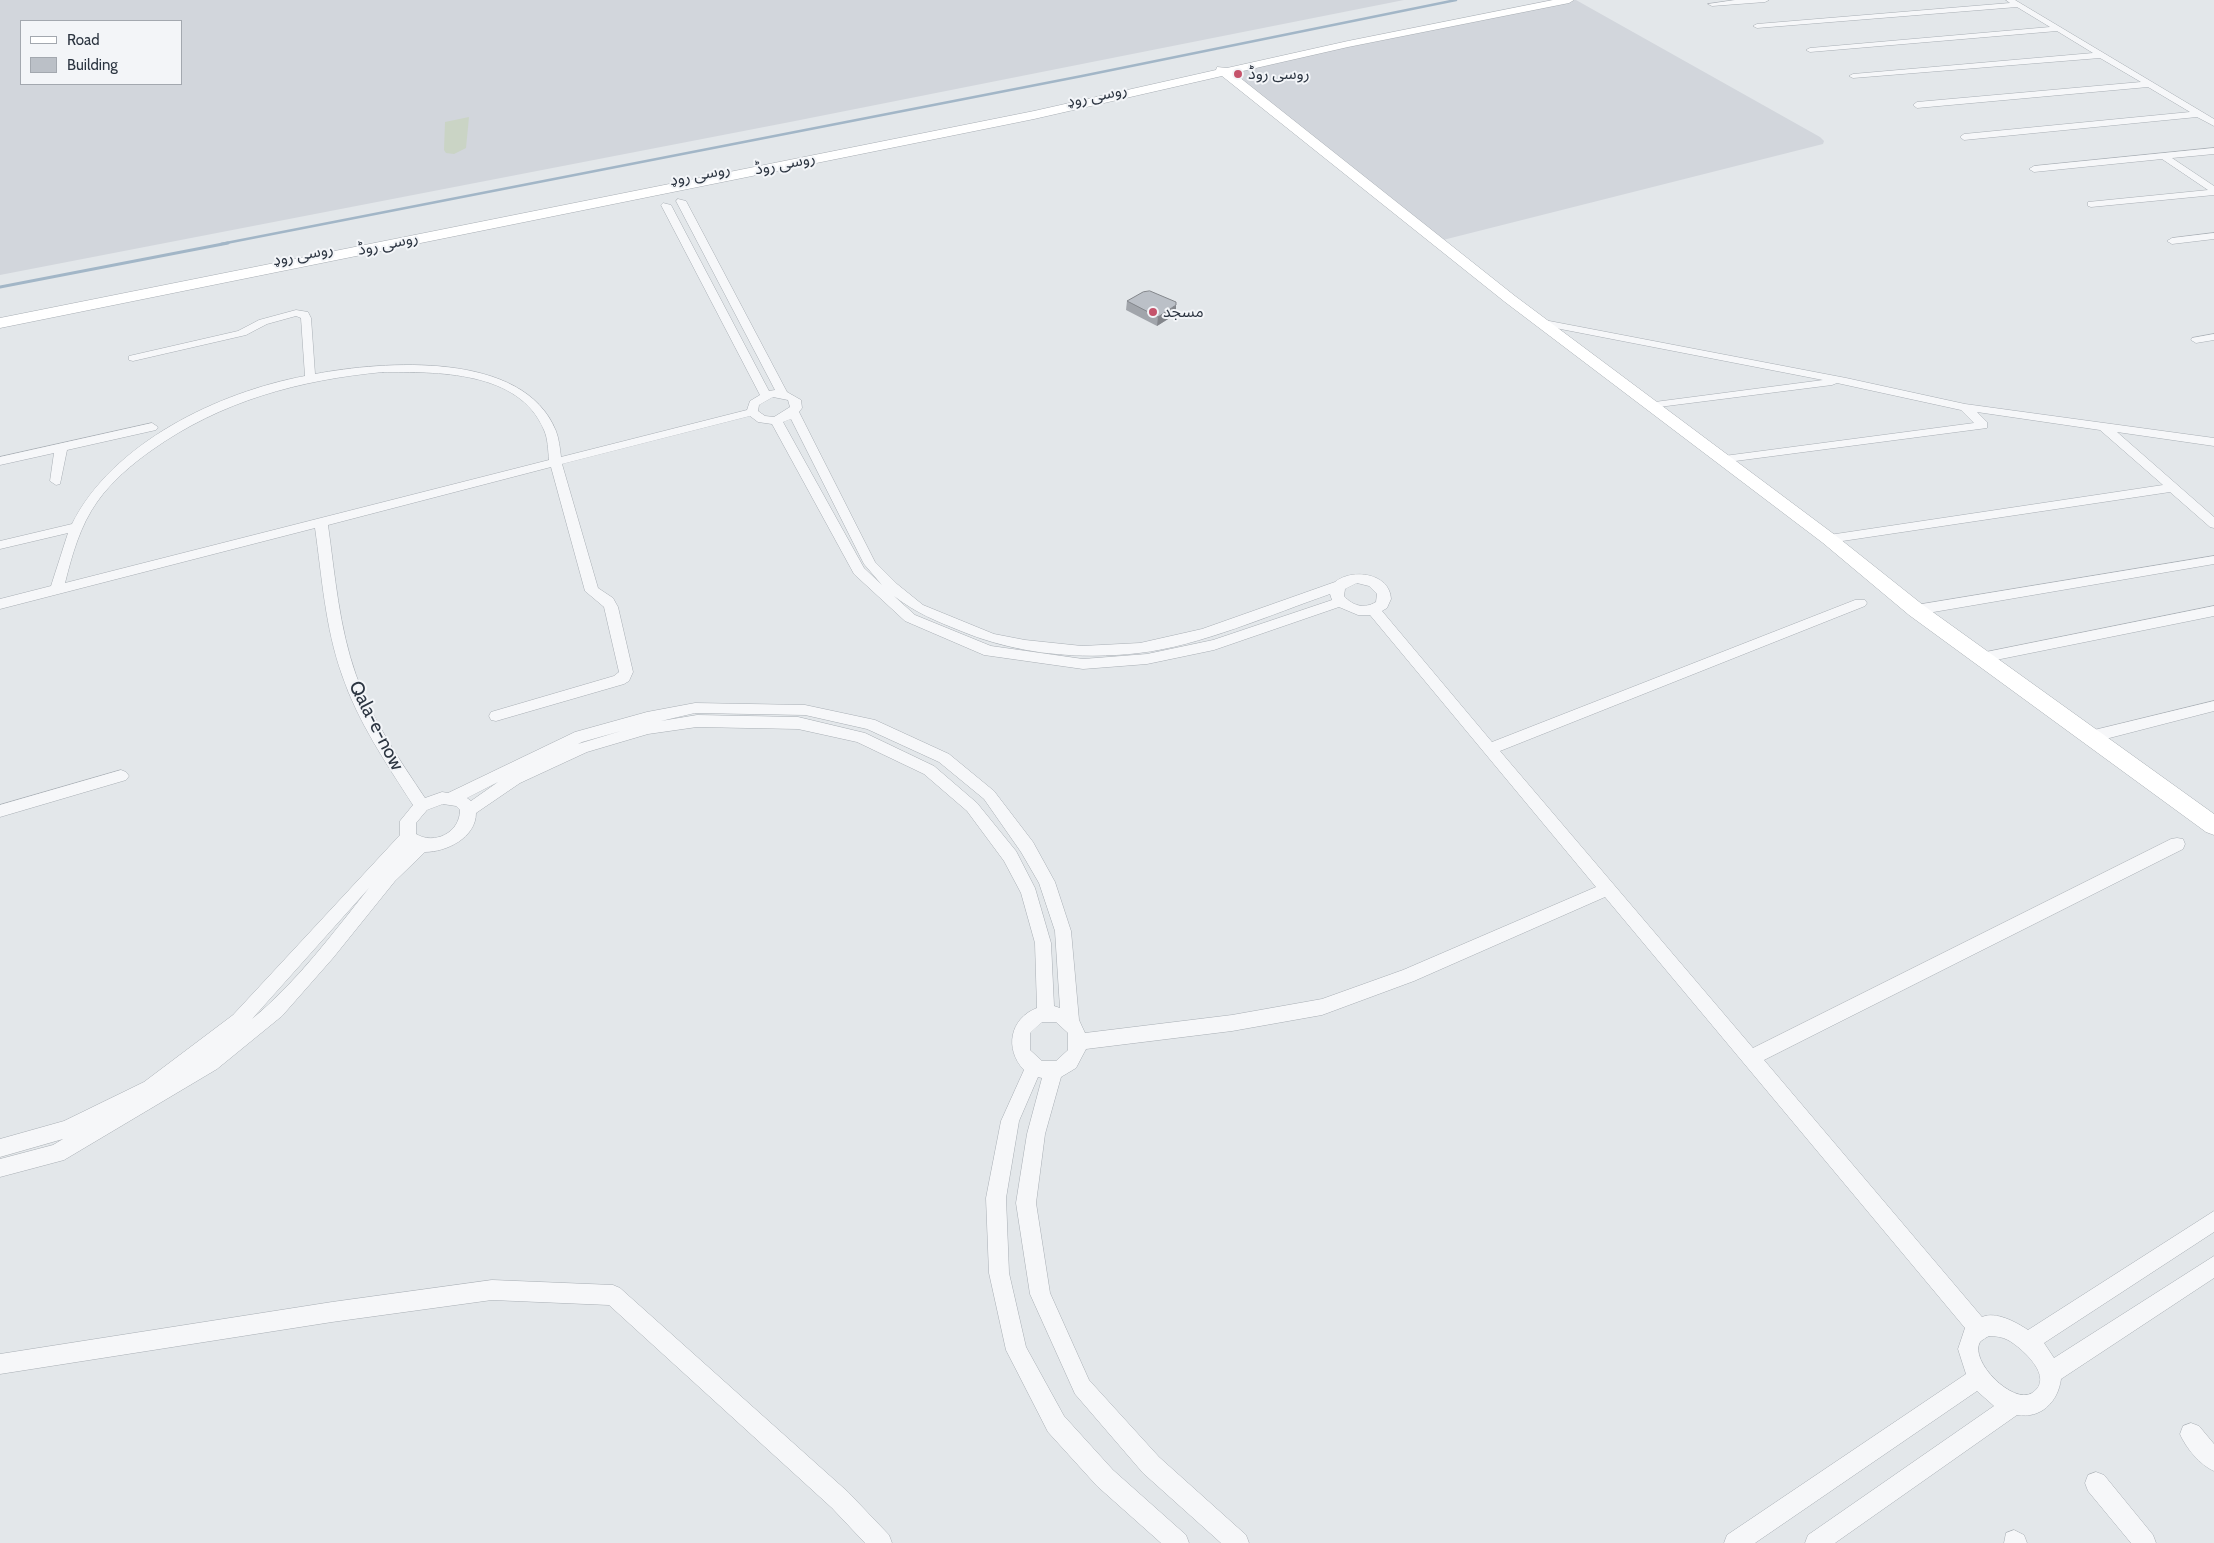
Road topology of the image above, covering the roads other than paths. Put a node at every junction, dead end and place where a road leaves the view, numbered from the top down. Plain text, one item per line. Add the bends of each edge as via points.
1 (1546, 0) edge
2 (1570, 0) edge
3 (1765, 0) edge
4 (2010, 0) edge
5 (1712, 4) dead end
6 (2018, 5) junction
7 (1757, 26) dead end
8 (2058, 29) junction
9 (1810, 50) dead end
10 (2101, 55) junction
11 (1223, 71) junction
12 (1853, 76) dead end
13 (2150, 84) junction
14 (1917, 105) dead end
15 (2198, 114) junction
16 (2214, 123) edge
17 (1964, 137) dead end
18 (2214, 151) edge
19 (2165, 157) junction
20 (2034, 169) dead end
21 (2214, 191) edge
22 (681, 201) dead end
23 (2091, 204) dead end
24 (666, 205) dead end
25 (2214, 236) edge
26 (2172, 241) dead end
27 (0, 316) edge
28 (0, 322) edge
29 (1544, 324) junction
30 (2214, 338) edge
31 (2196, 340) dead end
32 (133, 358) dead end
33 (310, 376) junction
34 (1846, 381) junction
35 (783, 394) junction
36 (766, 396) junction
37 (1651, 405) junction
38 (1965, 407) junction
39 (752, 412) junction
40 (793, 412) junction
41 (776, 420) junction
42 (152, 427) dead end
43 (2104, 427) junction
44 (2214, 429) edge
45 (2209, 441) edge
46 (61, 447) junction
47 (1724, 460) junction
48 (0, 461) edge
49 (556, 462) junction
50 (56, 482) dead end
51 (2172, 488) junction
52 (321, 523) junction
53 (2214, 524) edge
54 (76, 527) junction
55 (1829, 539) junction
56 (0, 545) edge
57 (2214, 560) edge
58 (1338, 586) junction
59 (57, 590) junction
60 (1340, 602) junction
61 (1860, 603) dead end
62 (0, 604) edge
63 (1373, 610) junction
64 (1916, 610) junction
65 (2214, 611) edge
66 (1982, 658) junction
67 (2214, 706) edge
68 (496, 716) dead end
69 (2090, 737) junction
70 (1489, 749) junction
71 (121, 776) dead end
72 (452, 798) junction
73 (422, 806) junction
74 (470, 810) junction
75 (0, 811) edge
76 (2210, 819) edge
77 (415, 841) junction
78 (2177, 844) dead end
79 (1608, 889) junction
80 (1046, 1014) junction
81 (1070, 1021) junction
82 (1079, 1042) junction
83 (1750, 1058) junction
84 (1034, 1067) junction
85 (1054, 1069) junction
86 (0, 1148) edge
87 (0, 1168) edge
88 (2214, 1221) edge
89 (2214, 1266) edge
90 (1978, 1328) junction
91 (2029, 1341) junction
92 (0, 1364) edge
93 (2049, 1374) junction
94 (1978, 1378) junction
95 (2015, 1404) junction
96 (2191, 1434) dead end
97 (2214, 1460) edge
98 (2096, 1483) dead end
99 (882, 1543) edge
100 (1178, 1543) edge
101 (1238, 1543) edge
102 (1735, 1543) edge
103 (1816, 1543) edge
104 (2145, 1543) edge

1 - 11 main road, روسی روډ via 1342,40
2 - 11 main road, روسی روڈ
3 - 5 street
4 - 6 street
6 - 7 street
6 - 8 street
8 - 9 street
8 - 10 street
10 - 12 street
10 - 13 street
11 - 27 main road, روسی روډ
11 - 28 main road, روسی روڈ via 1034,115
11 - 29 main road
13 - 14 street
13 - 15 street
15 - 16 street
15 - 17 street
18 - 19 street
19 - 20 street
19 - 21 street
21 - 23 street
22 - 35 street
24 - 36 street
25 - 26 street
29 - 34 street
29 - 37 main road
30 - 31 street
32 - 33 street via 242,333 263,322 296,313 304,314 306,318
33 - 49 street via 358,369 408,368 454,370 500,384 528,401 543,416 551,432
33 - 54 street via 226,404 187,423 134,457 101,488
34 - 37 street
34 - 38 street
35 - 36 street
35 - 40 street via 796,400
36 - 39 street via 754,403
37 - 47 main road
38 - 43 street
38 - 47 street via 1983,425
39 - 41 street via 760,418
39 - 49 street
40 - 41 street
40 - 58 street via 870,564 918,608 991,638 1082,651 1140,648 1204,633
41 - 60 street via 859,571 910,618 989,651 1083,664 1148,659 1214,645
42 - 46 street
43 - 45 street
43 - 51 street
44 - 45 street
46 - 48 street
46 - 50 street
47 - 55 main road
49 - 52 street
49 - 68 street via 592,591 608,601 611,608 626,672 619,680
51 - 53 street
51 - 55 street
52 - 59 street
52 - 73 street, Qala-e-now via 338,634 356,694 386,750
54 - 56 street
54 - 59 street via 66,550
55 - 64 main road
57 - 64 street
58 - 60 street
58 - 63 street via 1357,578 1378,585 1385,595 1384,600
59 - 62 street
60 - 63 street via 1359,611
61 - 70 street
63 - 70 street
64 - 66 main road
65 - 66 street
66 - 69 main road
67 - 69 street
69 - 76 main road
70 - 79 street
71 - 75 street
72 - 73 street via 431,801
72 - 74 street via 466,804
72 - 81 street via 580,736 696,708 805,710 870,724 944,758 989,795 1027,847 1047,882 1063,931
73 - 77 street via 408,821
74 - 77 street via 466,825 452,838 437,844
74 - 80 street via 515,779 574,752 648,728 697,721 798,723 860,737 929,770 972,807 1010,856 1029,893 1043,943
77 - 86 street via 349,898 239,1021 150,1088 67,1129
77 - 87 street via 327,953 276,1010 210,1063 57,1153
78 - 83 street
79 - 82 street via 1408,976 1322,1007 1232,1023
79 - 83 street
80 - 81 street via 1062,1016
80 - 84 street via 1028,1022 1019,1037 1021,1054
81 - 82 street
82 - 85 street via 1072,1059
83 - 90 street
84 - 85 street
84 - 100 street via 1010,1122 996,1198 999,1273 1016,1350 1056,1424 1105,1478
85 - 101 street via 1036,1134 1026,1203 1040,1294 1082,1387 1151,1465
88 - 91 street
89 - 93 street
90 - 91 street via 1996,1325 2008,1328
90 - 94 street via 1968,1344 1968,1354
91 - 93 street
92 - 99 street via 492,1290 613,1294 840,1500
93 - 95 street via 2050,1386 2039,1403 2028,1406
94 - 95 street via 1989,1390
94 - 102 street
95 - 103 street
96 - 97 street
98 - 104 street

